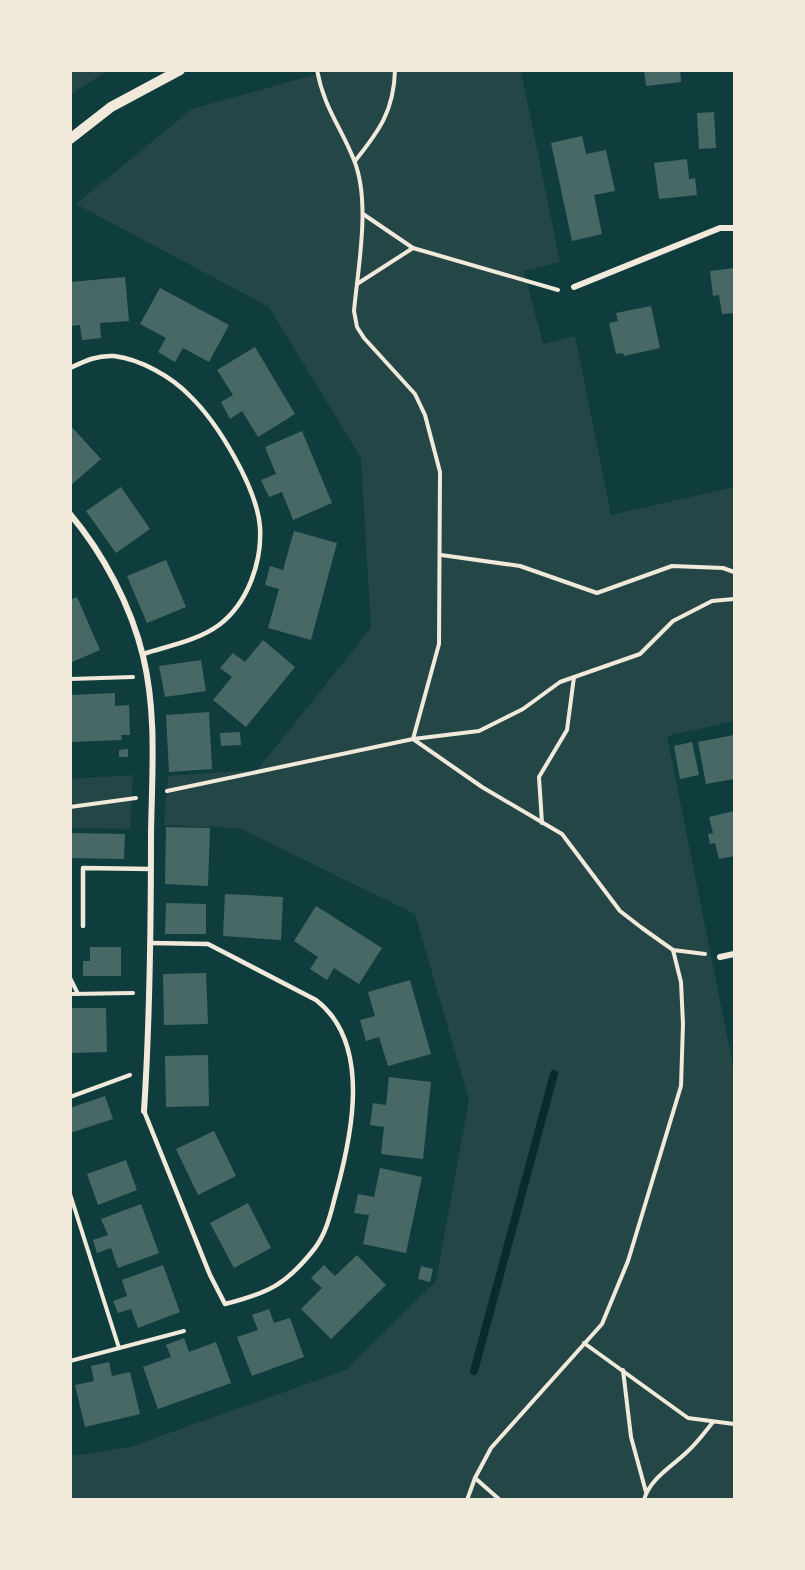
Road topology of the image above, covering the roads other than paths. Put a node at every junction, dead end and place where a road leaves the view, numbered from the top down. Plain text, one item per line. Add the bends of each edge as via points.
1 (180, 70) edge
2 (70, 139) edge
3 (735, 228) edge
4 (574, 287) road end
5 (70, 368) edge
6 (70, 514) edge
7 (73, 523) edge
8 (143, 654) junction
9 (151, 869) junction
10 (83, 926) dead end
11 (150, 943) junction
12 (735, 954) edge
13 (720, 957) road end
14 (144, 1111) joint

1 - 2 street via 111,107
3 - 4 street via 720,228
5 - 8 lane via 92,357 114,356 171,380 190,396 220,436 255,506 260,526 258,552 250,584 236,608 219,625 197,638
6 - 7 street
7 - 8 street via 110,572
8 - 9 street via 152,705
9 - 10 lane via 83,868
9 - 11 street
11 - 14 street
11 - 14 lane via 208,944 316,1000 327,1009 345,1039 352,1100 348,1149 336,1194 317,1246 277,1287 225,1304
12 - 13 street

